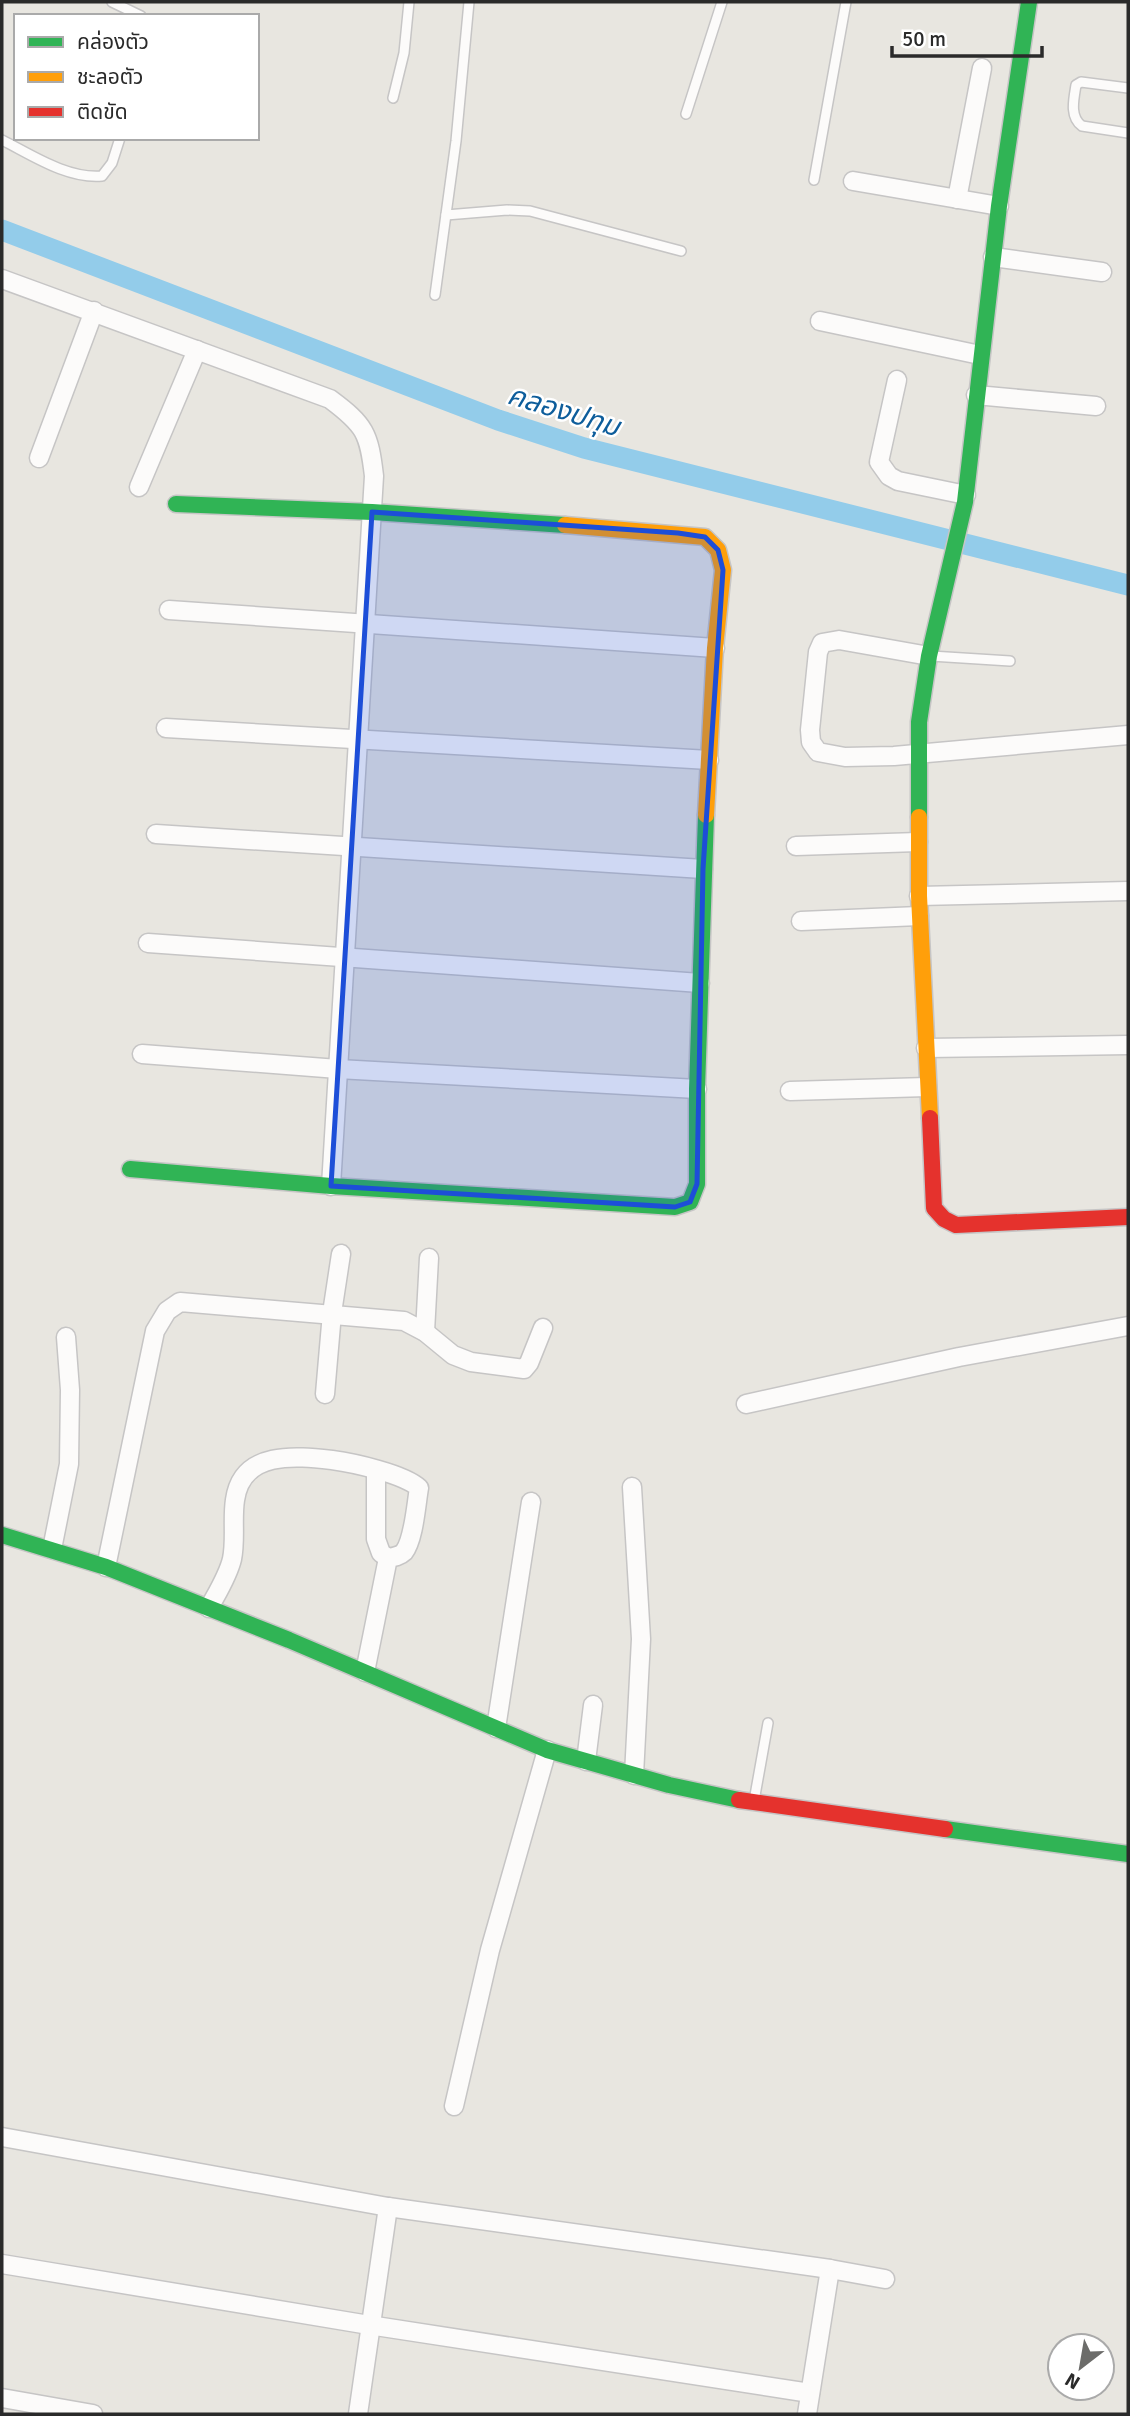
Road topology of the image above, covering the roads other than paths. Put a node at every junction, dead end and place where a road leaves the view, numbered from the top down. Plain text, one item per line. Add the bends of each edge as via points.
1 (113, 2) edge
2 (409, 2) edge
3 (469, 2) edge
4 (722, 2) edge
5 (846, 2) edge
6 (1029, 2) edge
7 (137, 14) edge
8 (982, 68) dead end
9 (1128, 88) edge
10 (393, 98) dead end
11 (686, 114) dead end
12 (1128, 133) edge
13 (119, 140) edge
14 (2, 141) edge
15 (814, 180) dead end
16 (853, 181) dead end
17 (957, 199) junction
18 (999, 206) junction
19 (446, 215) junction
20 (681, 251) dead end
21 (993, 257) junction
22 (1102, 272) dead end
23 (2, 279) edge
24 (435, 295) dead end
25 (94, 311) junction
26 (820, 321) dead end
27 (197, 351) junction
28 (980, 355) junction
29 (897, 380) dead end
30 (976, 395) junction
31 (1096, 405) dead end
32 (39, 458) dead end
33 (139, 487) dead end
34 (966, 498) junction
35 (176, 504) dead end
36 (372, 512) junction
37 (169, 610) dead end
38 (365, 624) junction
39 (715, 648) junction
40 (929, 656) junction
41 (1010, 661) dead end
42 (166, 727) dead end
43 (1128, 735) edge
44 (358, 740) junction
45 (918, 754) junction
46 (709, 760) junction
47 (156, 834) dead end
48 (918, 842) junction
49 (796, 846) dead end
50 (351, 847) junction
51 (703, 869) junction
52 (1128, 891) edge
53 (919, 896) junction
54 (919, 916) junction
55 (800, 921) dead end
56 (148, 943) dead end
57 (345, 957) junction
58 (700, 982) junction
59 (1128, 1045) edge
60 (926, 1048) junction
61 (142, 1054) dead end
62 (338, 1069) junction
63 (927, 1087) junction
64 (697, 1089) junction
65 (790, 1091) dead end
66 (130, 1169) dead end
67 (331, 1186) junction
68 (1128, 1217) edge
69 (341, 1254) dead end
70 (429, 1258) dead end
71 (332, 1313) junction
72 (1128, 1326) edge
73 (543, 1328) dead end
74 (425, 1332) junction
75 (66, 1337) dead end
76 (325, 1394) dead end
77 (746, 1404) dead end
78 (376, 1471) junction
79 (632, 1487) dead end
80 (531, 1502) dead end
81 (2, 1535) edge
82 (52, 1549) junction
83 (388, 1558) junction
84 (106, 1567) junction
85 (209, 1608) junction
86 (365, 1672) junction
87 (593, 1705) dead end
88 (768, 1723) dead end
89 (496, 1728) junction
90 (547, 1749) junction
91 (586, 1761) junction
92 (634, 1775) junction
93 (754, 1803) junction
94 (1128, 1854) edge
95 (454, 2106) dead end
96 (2, 2137) edge
97 (388, 2207) junction
98 (2, 2264) edge
99 (830, 2269) junction
100 (885, 2279) dead end
101 (369, 2325) junction
102 (810, 2393) junction
103 (2, 2398) edge
104 (93, 2414) edge
105 (358, 2414) edge
106 (807, 2414) edge

1 - 7 lane
2 - 10 lane
3 - 19 lane
4 - 11 lane
5 - 15 lane
6 - 18 street
8 - 17 street
9 - 12 lane via 1081,82 1076,85 1073,115 1082,126
13 - 14 lane via 102,176 89,177
16 - 17 street
17 - 18 street
18 - 21 street
19 - 20 lane via 530,211
19 - 24 lane
21 - 22 street
21 - 28 street
23 - 25 street
25 - 27 street
25 - 32 street
26 - 28 street
27 - 33 street
27 - 36 street via 330,399 355,418 370,442
28 - 30 street
29 - 34 street via 880,462 883,471 898,481
30 - 31 street
30 - 34 street
34 - 40 street
35 - 36 street
36 - 38 street
36 - 39 street via 705,537 718,550 723,570
37 - 38 street
38 - 39 street
38 - 44 street
39 - 46 street
40 - 41 lane
40 - 45 street
40 - 45 street via 839,639 822,643 818,652 810,730 818,751 845,757
42 - 44 street
43 - 45 street
44 - 46 street
44 - 50 street
45 - 48 street
46 - 51 street
47 - 50 street
48 - 49 street
48 - 53 street
50 - 51 street
50 - 57 street
51 - 58 street
52 - 53 street
53 - 54 street
54 - 55 street
54 - 60 street
56 - 57 street
57 - 58 street
57 - 62 street
58 - 64 street
59 - 60 street
60 - 63 street
61 - 62 street
62 - 64 street
62 - 67 street
63 - 65 street
63 - 68 street via 934,1208 944,1219 956,1225
64 - 67 street via 696,1184 690,1202 675,1208
66 - 67 street
69 - 71 street
70 - 74 street
71 - 74 street via 404,1321
71 - 76 street
71 - 84 street via 180,1302 167,1311 155,1331
72 - 77 street
73 - 74 street via 529,1363 515,1370 453,1355
75 - 82 street via 69,1464
78 - 83 street via 376,1539
78 - 83 street via 419,1488 410,1539 404,1552
78 - 85 street via 343,1461 287,1456 264,1462 244,1477 235,1496 231,1562
79 - 92 street via 641,1639
80 - 89 street
81 - 82 street
82 - 84 street
83 - 86 street
84 - 85 street
85 - 86 street
86 - 89 street
87 - 91 street
88 - 93 lane
89 - 90 street
90 - 91 street
90 - 95 street via 490,1950
91 - 92 street
92 - 93 street
93 - 94 street
96 - 97 street
97 - 99 street
97 - 101 street
98 - 101 street
99 - 100 street
99 - 102 street
101 - 102 street
101 - 105 street
102 - 106 street
103 - 104 street

